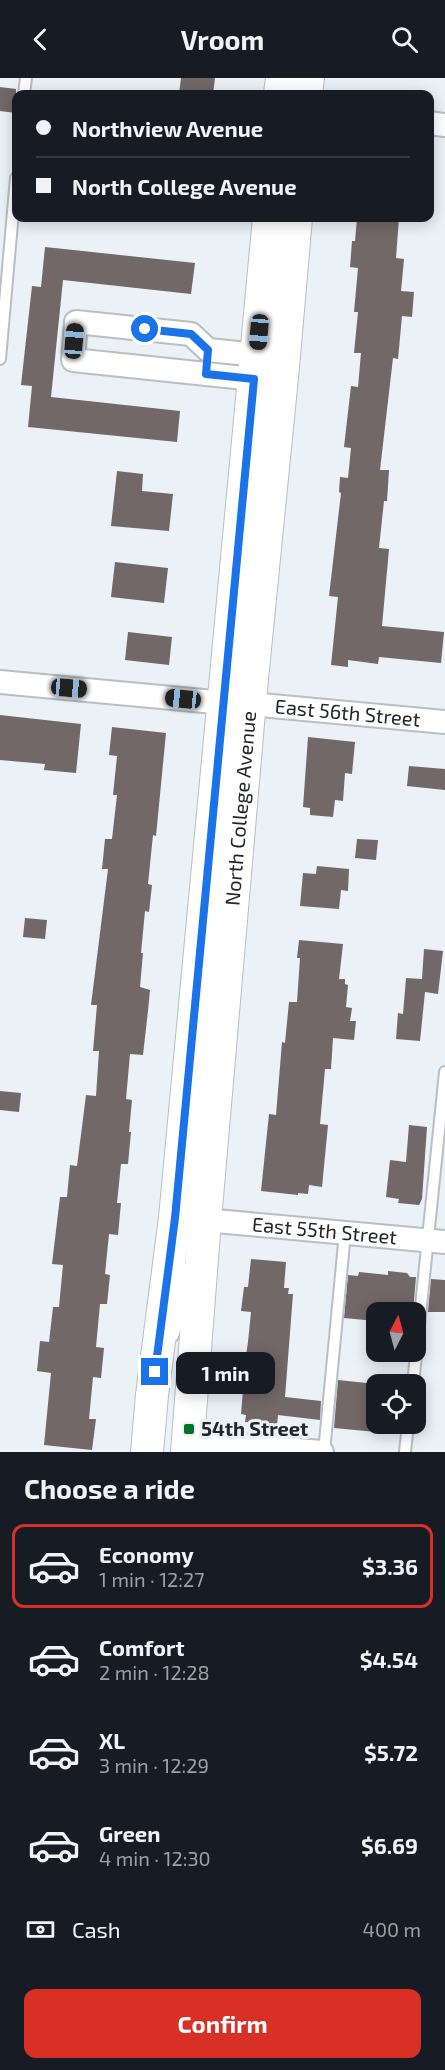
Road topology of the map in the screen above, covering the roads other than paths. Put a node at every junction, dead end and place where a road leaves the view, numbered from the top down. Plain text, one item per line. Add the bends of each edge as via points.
1 (12, 222) edge
2 (269, 222) edge
3 (296, 222) edge
4 (208, 350) junction
5 (0, 359) edge
6 (255, 367) junction
7 (206, 374) junction
8 (0, 682) edge
9 (237, 703) junction
10 (445, 722) edge
11 (445, 1072) edge
12 (204, 1220) junction
13 (345, 1233) junction
14 (437, 1241) edge
15 (185, 1259) dead end
16 (179, 1319) junction
17 (415, 1374) edge
18 (152, 1395) junction
19 (192, 1398) junction
20 (407, 1434) edge
21 (188, 1446) edge
22 (147, 1452) edge
23 (323, 1452) edge
24 (405, 1452) edge

1 - 5 lane
2 - 6 main road, North College Avenue
3 - 9 main road, North College Avenue via 283,368
4 - 6 street
4 - 7 lane
4 - 7 street via 191,334 76,322 73,360
6 - 7 street
6 - 9 main road, North College Avenue
8 - 9 street, East 56th Street
9 - 10 street, East 56th Street
9 - 12 main road, North College Avenue
9 - 18 main road, North College Avenue
11 - 14 lane
12 - 13 street, East 55th Street
12 - 19 main road, North College Avenue
13 - 14 street, East 55th Street
13 - 23 lane
14 - 17 lane
15 - 16 lane, North College Avenue
16 - 18 lane, North College Avenue
16 - 19 lane, North College Avenue
18 - 22 main road, North College Avenue
19 - 21 main road, North College Avenue
20 - 24 lane
21 - 23 street

